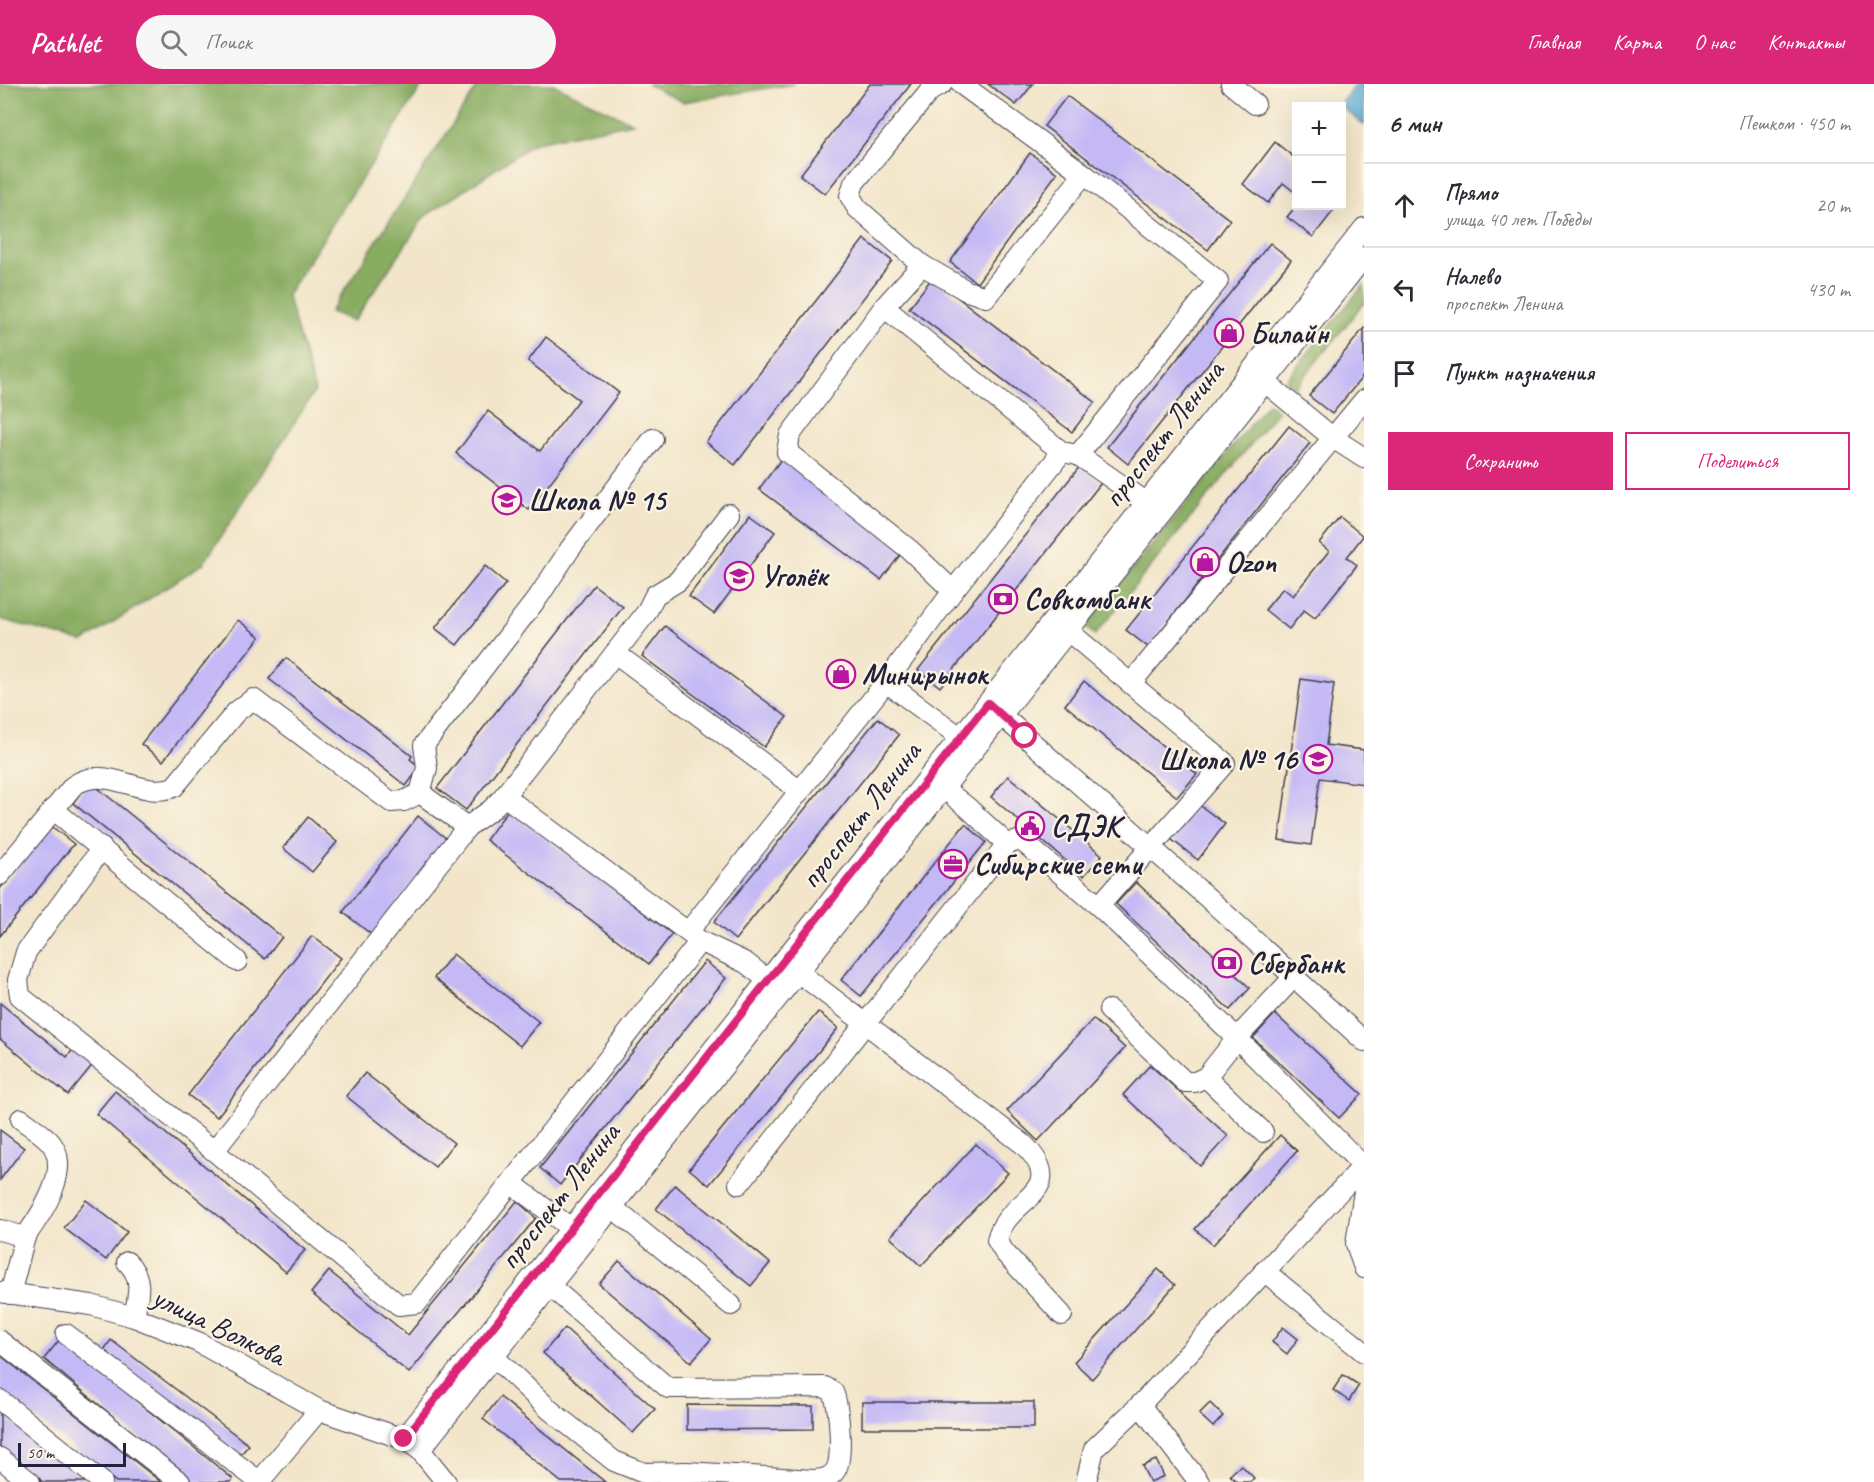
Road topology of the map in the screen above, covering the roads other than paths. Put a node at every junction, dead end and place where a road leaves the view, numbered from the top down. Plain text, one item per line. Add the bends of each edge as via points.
1 (942, 84) edge
2 (961, 84) edge
3 (1231, 84) edge
4 (1255, 104) dead end
5 (1084, 174) junction
6 (1364, 228) edge
7 (1364, 257) edge
8 (922, 265) junction
9 (884, 308) junction
10 (1264, 381) junction
11 (1364, 400) edge
12 (1333, 438) junction
13 (653, 439) dead end
14 (1070, 453) junction
15 (1364, 458) edge
16 (1146, 503) junction
17 (729, 514) dead end
18 (953, 591) junction
19 (1067, 630) junction
20 (615, 653) junction
21 (886, 682) junction
22 (1132, 682) junction
23 (995, 709) junction
24 (960, 737) junction
25 (943, 788) junction
26 (800, 791) junction
27 (420, 793) junction
28 (504, 796) junction
29 (54, 809) junction
30 (466, 827) junction
31 (1007, 844) junction
32 (102, 848) junction
33 (1149, 848) junction
34 (0, 875) edge
35 (1099, 906) junction
36 (694, 936) junction
37 (237, 961) dead end
38 (798, 972) junction
39 (1294, 978) junction
40 (768, 980) junction
41 (1109, 1010) dead end
42 (866, 1023) junction
43 (1237, 1038) junction
44 (1364, 1041) edge
45 (1206, 1077) junction
46 (21, 1119) dead end
47 (1263, 1132) dead end
48 (214, 1150) junction
49 (1364, 1166) edge
50 (511, 1183) junction
51 (739, 1184) dead end
52 (1364, 1191) edge
53 (612, 1207) junction
54 (572, 1229) junction
55 (0, 1230) edge
56 (25, 1237) junction
57 (127, 1262) dead end
58 (1364, 1268) edge
59 (1264, 1271) junction
60 (550, 1286) junction
61 (5, 1293) edge
62 (731, 1305) dead end
63 (1062, 1316) dead end
64 (134, 1317) junction
65 (66, 1334) dead end
66 (0, 1341) edge
67 (1364, 1352) edge
68 (494, 1357) junction
69 (0, 1400) edge
70 (1140, 1406) junction
71 (319, 1410) junction
72 (412, 1445) junction
73 (0, 1458) edge
74 (30, 1482) edge
75 (102, 1482) edge
76 (180, 1482) edge
77 (259, 1482) edge
78 (446, 1482) edge
79 (1086, 1482) edge
80 (1199, 1482) edge

1 - 8 street via 930,91 854,183 850,196 857,208
2 - 5 street
3 - 4 street
5 - 8 street via 986,297
5 - 14 street via 1218,281
6 - 16 street, проспект Ленина
7 - 10 street, проспект Ленина
8 - 9 street
9 - 14 street
9 - 18 street via 790,435 787,452 910,550
10 - 12 street
10 - 19 street, проспект Ленина
11 - 12 street
12 - 15 street
12 - 22 street
13 - 27 street via 424,745 427,768
14 - 16 street
14 - 18 street
16 - 23 street, проспект Ленина
17 - 20 street via 678,581 655,595
18 - 21 street
19 - 22 street
19 - 23 street, проспект Ленина
20 - 26 street
20 - 28 street
21 - 24 street
21 - 26 street
22 - 33 street via 1225,763
23 - 24 street, проспект Ленина
23 - 25 street, проспект Ленина
23 - 33 street
24 - 40 street, проспект Ленина
25 - 31 street
25 - 38 street, проспект Ленина
26 - 36 street
27 - 29 street via 391,802 253,699 236,712 174,788 154,791 112,779 85,778
27 - 30 street
28 - 30 street
28 - 36 street
29 - 32 street
29 - 34 street
30 - 48 street
31 - 35 street via 1021,840
31 - 42 street
32 - 37 street
32 - 48 street via 26,952 18,980 20,996
33 - 35 street
33 - 39 street
35 - 43 street
36 - 40 street via 746,963
36 - 50 street
38 - 42 street
38 - 53 street, проспект Ленина
39 - 43 street
39 - 44 street
40 - 54 street, проспект Ленина
41 - 45 street via 1185,1083
42 - 51 street
42 - 63 street via 1037,1158 1043,1171 1041,1184 1000,1227 997,1240
43 - 45 street
43 - 49 street
45 - 47 street
46 - 56 street via 51,1143 57,1158 53,1193
48 - 50 street via 399,1305 417,1303
49 - 59 street
50 - 54 street
52 - 58 street via 1356,1244
53 - 60 street, проспект Ленина
53 - 62 street
54 - 72 street, проспект Ленина
55 - 56 street
56 - 61 street
57 - 64 street via 137,1272 139,1281
59 - 67 street
59 - 70 street
60 - 68 street, проспект Ленина
60 - 68 street via 668,1388 825,1387 833,1392 838,1412 839,1458 834,1473 814,1480 644,1473 614,1461
61 - 64 street, улица Волкова via 91,1305
64 - 71 street, улица Волкова via 198,1342
65 - 77 street
66 - 76 street
68 - 72 street, проспект Ленина
69 - 75 street
70 - 79 street via 1094,1449
70 - 80 street
71 - 72 street, улица Волкова
71 - 77 street
72 - 78 street
73 - 74 street

